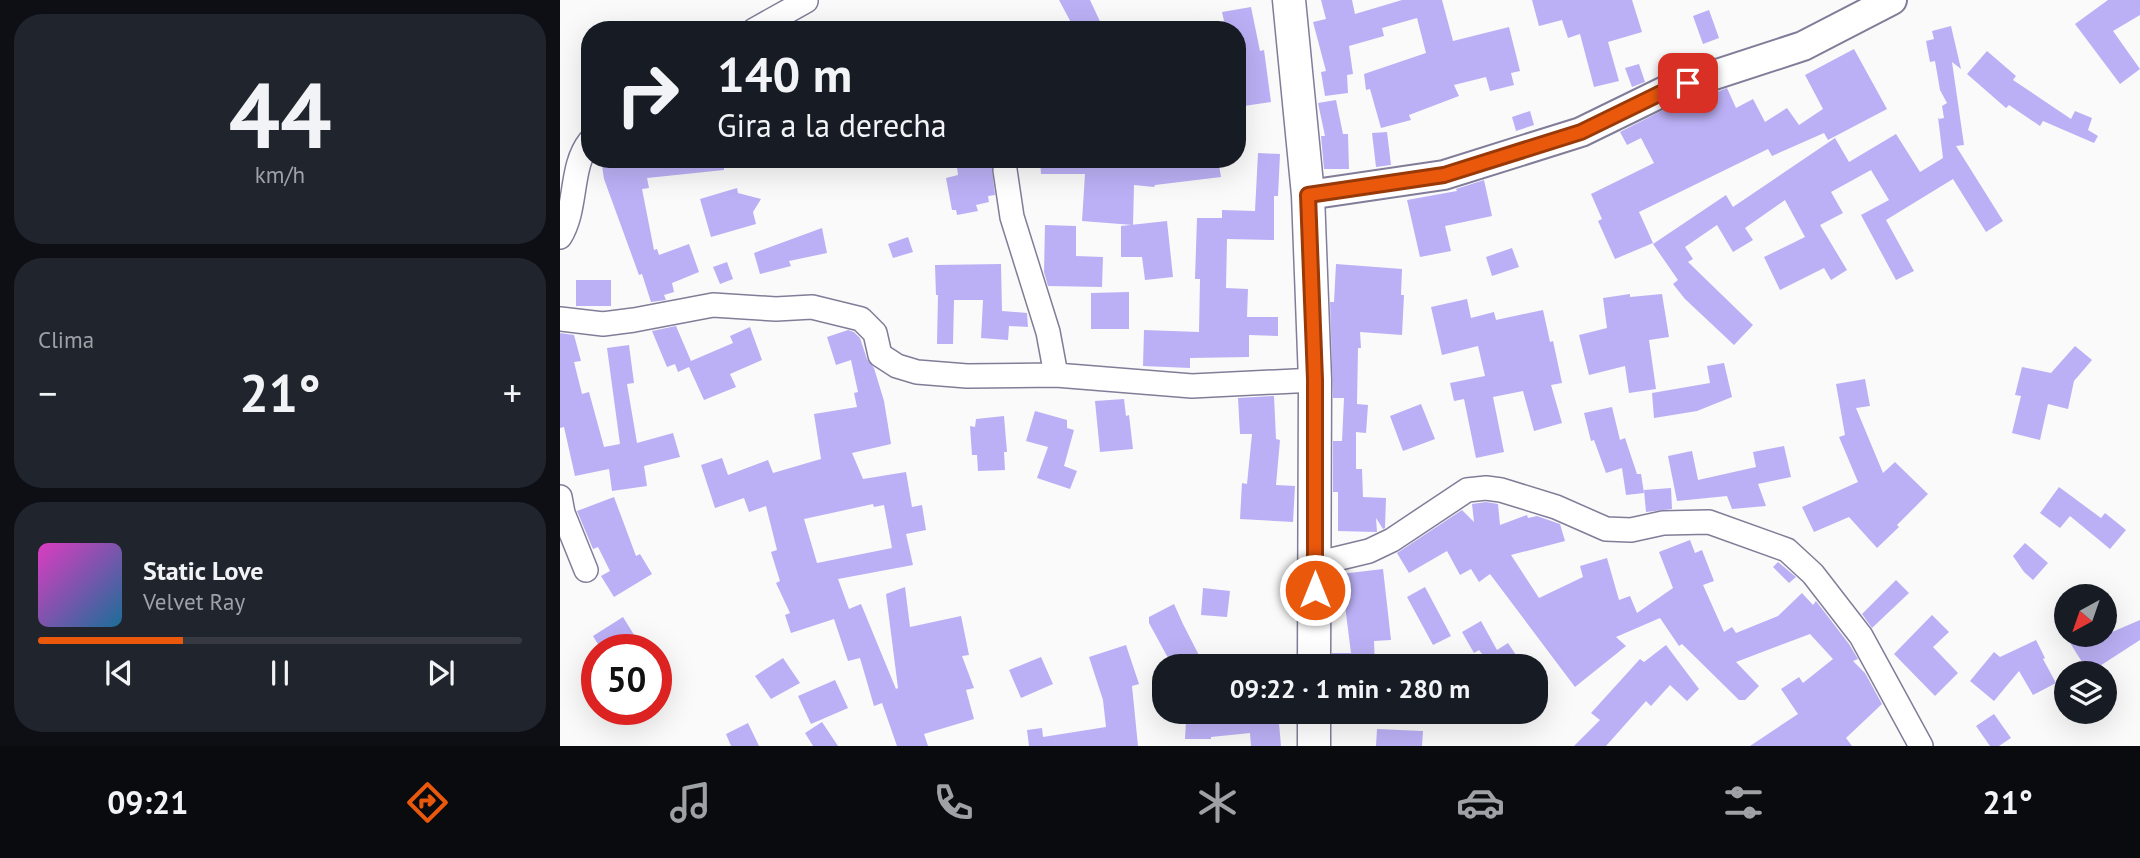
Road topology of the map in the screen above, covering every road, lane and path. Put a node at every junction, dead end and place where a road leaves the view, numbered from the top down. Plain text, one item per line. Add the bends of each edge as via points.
1 (1289, 0) edge
2 (1892, 0) edge
3 (806, 1) edge
4 (770, 21) edge
5 (581, 160) edge
6 (1004, 170) dead end
7 (1308, 195) junction
8 (560, 237) edge
9 (560, 318) edge
10 (1056, 376) junction
11 (1315, 380) junction
12 (560, 497) edge
13 (1315, 564) junction
14 (586, 570) dead end
15 (1314, 654) edge
16 (1314, 724) edge
17 (1314, 746) edge
18 (1921, 746) edge

1 - 7 main road
2 - 7 street via 1802,46 1665,91 1581,132 1444,175
3 - 4 street
5 - 8 street via 569,219
6 - 10 street via 1012,217 1048,332
7 - 11 main road
9 - 10 street via 603,324 713,305 812,307 861,319 875,333 880,355 917,372
10 - 11 street via 1192,386
11 - 13 main road
12 - 14 street
13 - 15 main road
13 - 18 street via 1369,551 1392,540 1467,490 1501,490 1606,529 1709,522 1787,550 1812,574 1861,636
16 - 17 main road

